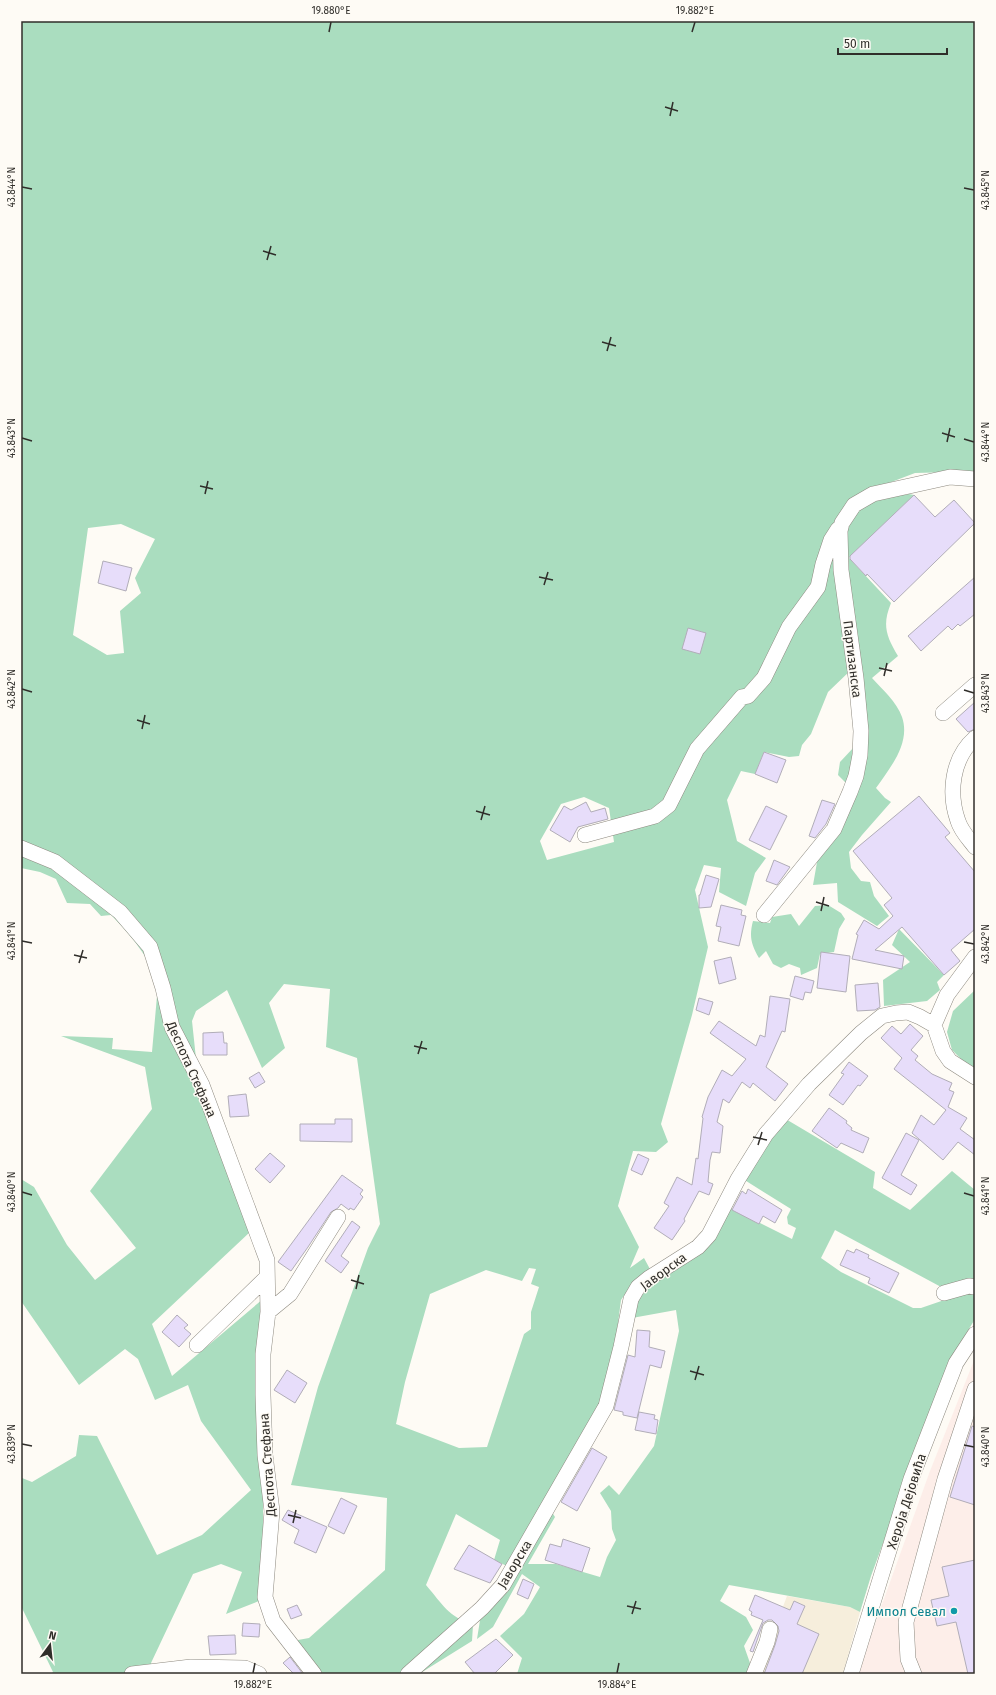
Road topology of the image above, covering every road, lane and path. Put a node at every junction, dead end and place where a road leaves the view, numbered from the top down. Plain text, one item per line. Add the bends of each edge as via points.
1 (975, 479) edge
2 (842, 523) junction
3 (975, 685) edge
4 (943, 713) dead end
5 (975, 738) edge
6 (585, 835) dead end
7 (975, 847) edge
8 (21, 848) edge
9 (764, 915) dead end
10 (975, 957) edge
11 (934, 1025) junction
12 (975, 1077) edge
13 (338, 1217) dead end
14 (267, 1277) junction
15 (975, 1287) edge
16 (944, 1293) dead end
17 (268, 1312) junction
18 (975, 1334) edge
19 (197, 1345) dead end
20 (975, 1389) edge
21 (770, 1629) dead end
22 (132, 1674) edge
23 (259, 1674) edge
24 (314, 1674) edge
25 (408, 1674) edge
26 (754, 1674) edge
27 (851, 1674) edge
28 (914, 1674) edge

1 - 2 street, Партизанска via 950,477 874,494 854,505
2 - 6 street via 832,540 818,587 789,627 764,678 748,696 742,697 697,750 669,805 655,816
2 - 9 street, Партизанска via 841,570 856,678 861,731 860,755 852,787 834,829
3 - 4 street
5 - 7 street via 958,758 953,793 958,823
8 - 14 street, Деспота Стефана via 55,862 120,912 150,947 172,1027 202,1085 267,1260
10 - 11 street via 947,995
11 - 12 street via 943,1051 950,1061
11 - 25 street, Јаворска via 908,1012 896,1013 882,1016 861,1033 809,1084 766,1134 738,1179 709,1235 698,1247 638,1287 631,1299 606,1406 503,1586
13 - 17 street via 290,1294
14 - 17 street, Деспота Стефана
14 - 19 street
15 - 16 street via 969,1286
17 - 24 street, Деспота Стефана via 263,1354 263,1395 265,1455 272,1511 266,1597 273,1621
18 - 27 street, Хероја Дејовића via 956,1363 911,1479
20 - 28 street via 945,1479 906,1622 908,1659
21 - 26 street
22 - 23 street via 191,1667 245,1668

